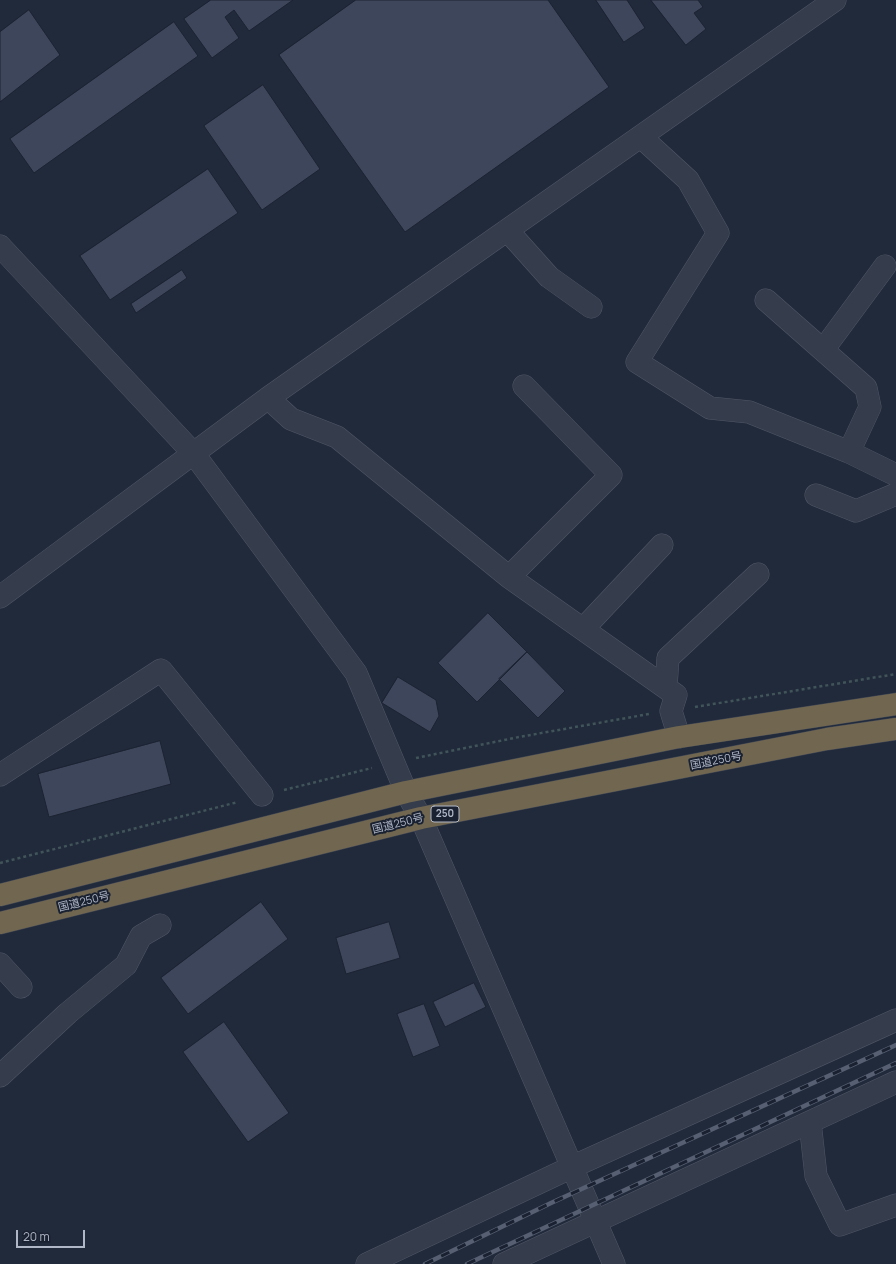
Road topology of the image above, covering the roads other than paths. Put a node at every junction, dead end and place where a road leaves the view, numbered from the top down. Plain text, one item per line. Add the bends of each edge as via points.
1 (836, 0) edge
2 (641, 137) junction
3 (507, 230) junction
4 (0, 246) edge
5 (885, 266) dead end
6 (766, 300) dead end
7 (591, 308) dead end
8 (823, 350) junction
9 (524, 386) dead end
10 (268, 398) junction
11 (849, 452) junction
12 (194, 454) junction
13 (896, 475) edge
14 (896, 494) edge
15 (816, 495) dead end
16 (662, 545) dead end
17 (758, 574) dead end
18 (509, 577) junction
19 (0, 597) edge
20 (583, 629) junction
21 (666, 687) junction
22 (896, 704) edge
23 (896, 729) edge
24 (679, 737) junction
25 (0, 775) edge
26 (406, 792) junction
27 (262, 796) dead end
28 (421, 818) junction
29 (0, 895) edge
30 (0, 924) edge
31 (160, 925) dead end
32 (0, 964) edge
33 (20, 988) dead end
34 (896, 1020) edge
35 (0, 1076) edge
36 (896, 1082) edge
37 (810, 1122) junction
38 (572, 1167) junction
39 (896, 1205) edge
40 (595, 1221) junction
41 (368, 1264) edge
42 (504, 1264) edge
43 (614, 1264) edge

1 - 2 street
2 - 3 street
2 - 11 street via 688,180 718,233 638,362 710,408 749,412
3 - 7 street via 549,277
3 - 10 street
4 - 12 street
5 - 8 street
6 - 8 street
8 - 11 street via 866,388 870,408
9 - 18 street via 617,481
10 - 12 street
10 - 18 street via 291,419 337,437
11 - 13 street
12 - 19 street
12 - 26 street via 356,673
14 - 15 street via 856,511
16 - 20 street
17 - 21 street via 668,658
18 - 20 street
20 - 21 street
21 - 24 street via 676,695 671,711
22 - 24 highway
23 - 28 highway, 国道250号 / 250 via 826,739
24 - 26 highway
25 - 27 street via 161,670
26 - 28 street
26 - 29 highway
28 - 30 highway, 国道250号 / 250
28 - 38 street
31 - 35 street via 142,936 126,965 68,1013
32 - 33 street
34 - 38 street
36 - 37 street
37 - 39 street via 816,1176 840,1225
37 - 40 street
38 - 40 street
38 - 41 street
40 - 42 street
40 - 43 street

